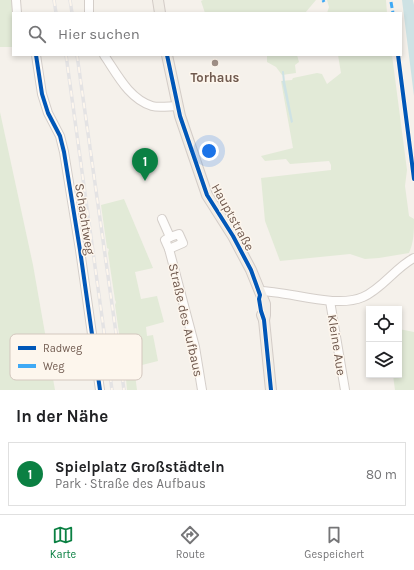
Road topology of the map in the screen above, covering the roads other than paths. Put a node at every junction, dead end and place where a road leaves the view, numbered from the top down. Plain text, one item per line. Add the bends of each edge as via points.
1 (16, 0) edge
2 (89, 0) edge
3 (158, 0) edge
4 (17, 12) edge
5 (89, 12) edge
6 (160, 12) edge
7 (36, 56) edge
8 (105, 56) edge
9 (167, 56) edge
10 (177, 106) junction
11 (162, 220) dead end
12 (170, 238) junction
13 (169, 249) junction
14 (414, 258) edge
15 (260, 293) junction
16 (330, 301) junction
17 (92, 334) edge
18 (99, 380) edge
19 (100, 390) edge
20 (202, 390) edge
21 (271, 390) edge
22 (344, 390) edge

1 - 4 street
2 - 5 street
3 - 6 main road
7 - 17 street, Schachtweg via 42,94 64,152
8 - 10 street via 127,88 142,101 154,107
9 - 10 main road, Hauptstraße
10 - 15 main road, Hauptstraße via 207,195 233,236
11 - 12 street, Straße des Aufbaus
12 - 13 street, Straße des Aufbaus via 165,240
12 - 13 street, Straße des Aufbaus via 179,234 183,243
13 - 20 street, Straße des Aufbaus via 195,347
14 - 16 street, Kleine Aue via 363,298
15 - 16 street, Kleine Aue
15 - 21 main road, Hauptstraße
16 - 22 street, Kleine Aue
18 - 19 street, Schachtweg

